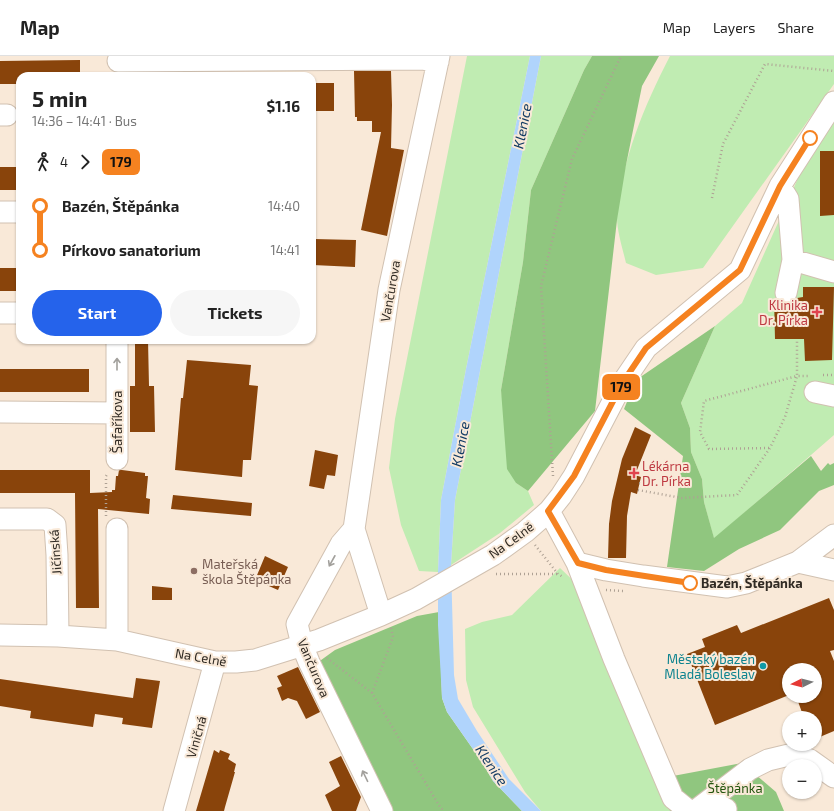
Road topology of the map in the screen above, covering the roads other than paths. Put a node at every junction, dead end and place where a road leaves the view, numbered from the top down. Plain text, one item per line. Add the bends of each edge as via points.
1 (439, 59) edge
2 (118, 64) edge
3 (834, 102) edge
4 (780, 186) junction
5 (0, 212) edge
6 (16, 212) edge
7 (793, 260) junction
8 (834, 272) edge
9 (786, 293) dead end
10 (0, 313) edge
11 (16, 313) edge
12 (117, 344) edge
13 (0, 412) edge
14 (117, 413) junction
15 (117, 460) road end
16 (548, 511) junction
17 (0, 519) edge
18 (117, 528) road end
19 (354, 529) junction
20 (834, 535) edge
21 (798, 562) junction
22 (578, 563) junction
23 (834, 570) edge
24 (385, 619) junction
25 (0, 635) edge
26 (58, 636) junction
27 (117, 640) junction
28 (311, 643) junction
29 (215, 662) junction
30 (834, 777) edge
31 (174, 811) edge
32 (382, 811) edge
33 (689, 811) edge
34 (695, 811) edge

1 - 2 street
1 - 19 street, Vančurova via 389,290
3 - 4 street, Na Celně
4 - 7 street via 788,199
4 - 16 street, Na Celně via 740,270 646,348 623,382 574,476
5 - 6 street
7 - 8 street
7 - 9 street
10 - 11 street
14 -> 12 street, Šafaříkova
13 - 14 street
14 - 15 street, Šafaříkova
16 - 22 street
16 - 24 street, Na Celně via 480,571 416,599
17 - 26 street, Jičínská via 47,519 55,525
18 - 27 street
19 - 24 street, Vančurova
19 -> 28 street, Vančurova via 341,544 297,624
20 - 21 street
21 - 22 street via 746,583 727,587 636,575
21 - 23 street
22 - 33 street via 614,659 673,798
24 - 28 street, Na Celně
25 - 26 street, Na Celně
26 - 27 street, Na Celně
27 - 29 street, Na Celně
28 - 29 street, Na Celně via 256,660
32 -> 28 street, Vančurova via 309,662
29 - 31 street, Viničná
30 - 34 street via 810,760 793,754 768,760 750,770

